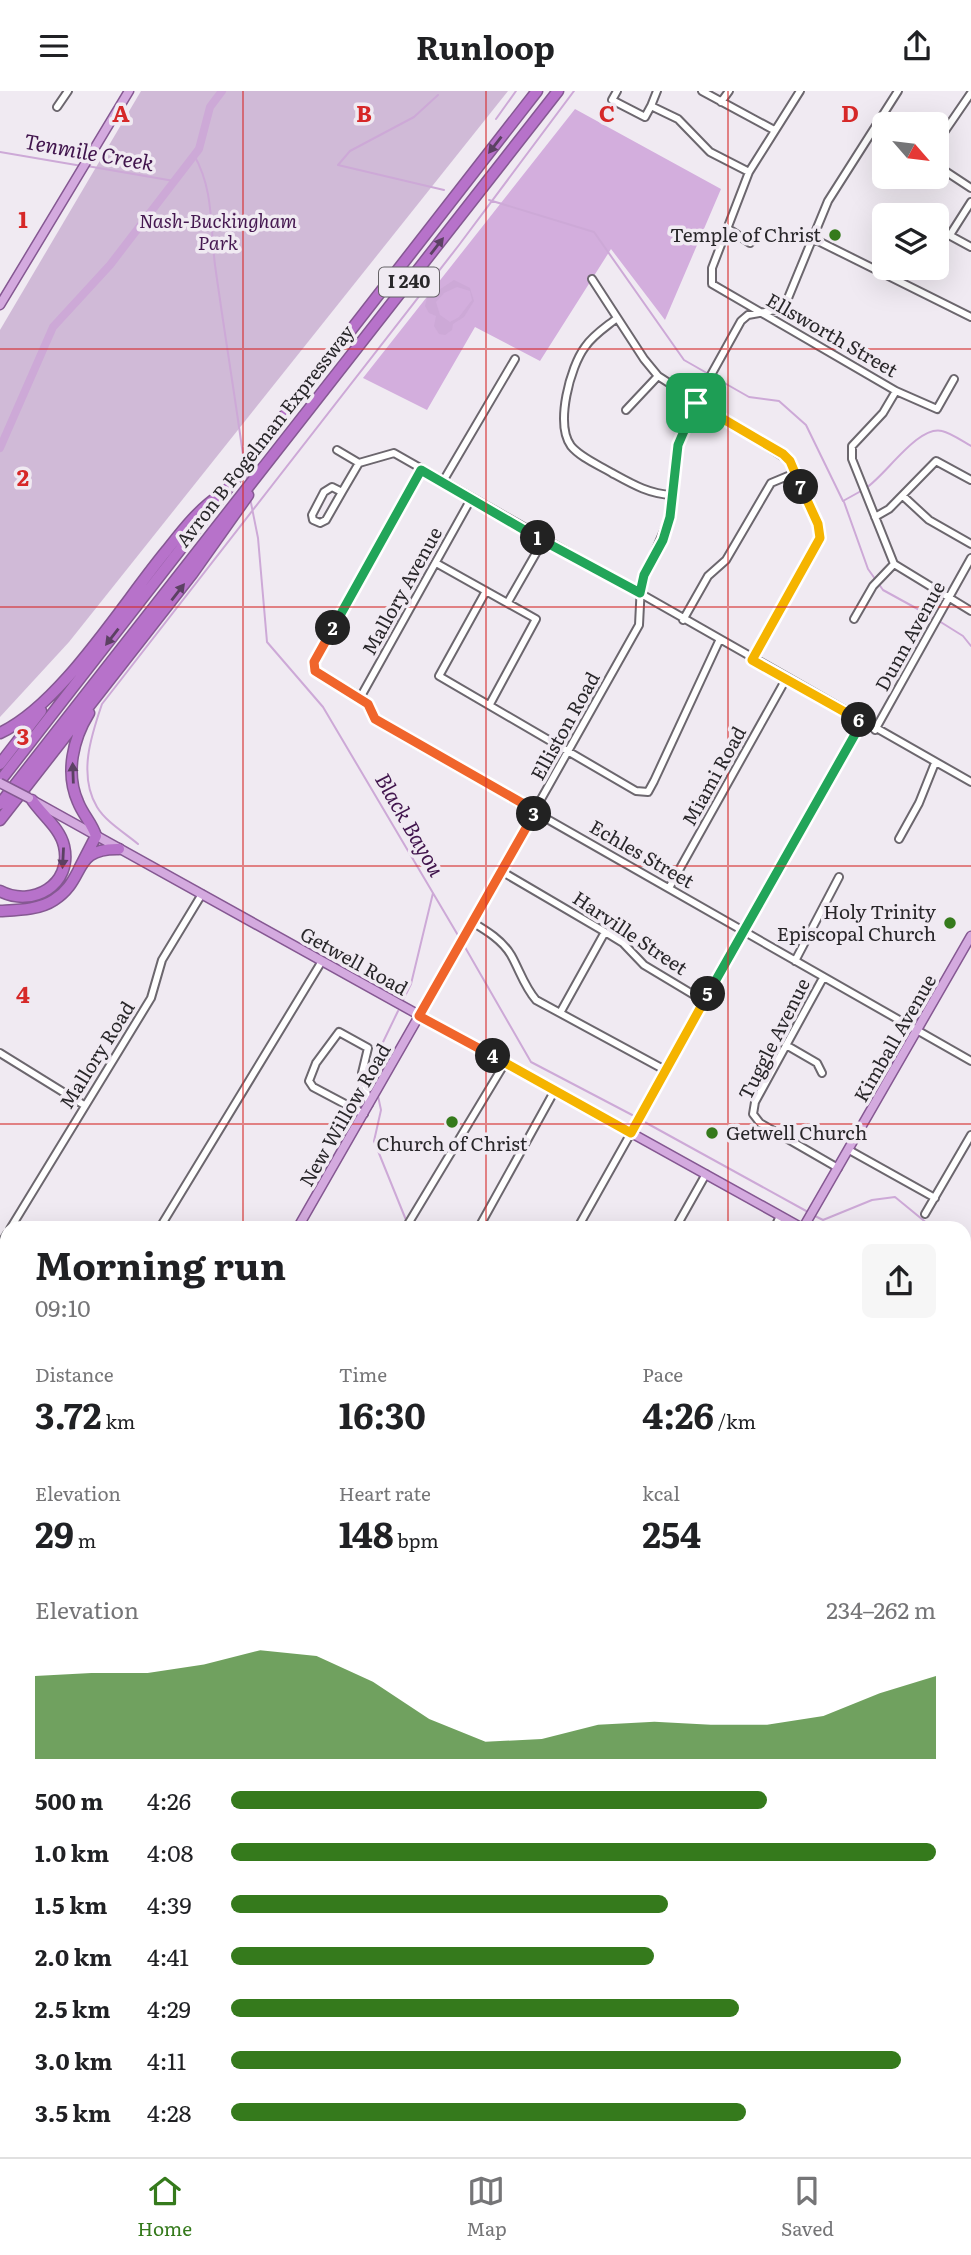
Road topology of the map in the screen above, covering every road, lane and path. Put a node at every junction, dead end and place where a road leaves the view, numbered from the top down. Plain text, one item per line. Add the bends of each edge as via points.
1 (68, 91) edge
2 (129, 91) edge
3 (537, 91) edge
4 (558, 91) edge
5 (617, 91) edge
6 (658, 91) edge
7 (702, 91) edge
8 (729, 91) edge
9 (800, 91) edge
10 (898, 91) edge
11 (971, 93) edge
12 (721, 102) junction
13 (651, 106) junction
14 (57, 107) dead end
15 (949, 124) edge
16 (774, 130) junction
17 (749, 172) junction
18 (949, 174) edge
19 (971, 188) edge
20 (971, 202) edge
21 (727, 228) junction
22 (950, 235) joint
23 (810, 237) junction
24 (750, 243) dead end
25 (971, 247) edge
26 (872, 267) edge
27 (592, 279) dead end
28 (899, 280) edge
29 (0, 305) edge
30 (761, 312) junction
31 (971, 317) edge
32 (617, 318) junction
33 (515, 359) dead end
34 (659, 376) junction
35 (954, 379) dead end
36 (896, 391) junction
37 (696, 403) junction
38 (626, 410) dead end
39 (337, 450) dead end
40 (359, 463) junction
41 (421, 470) junction
42 (794, 473) junction
43 (971, 480) edge
44 (442, 483) junction
45 (227, 490) junction
46 (342, 492) junction
47 (672, 495) junction
48 (903, 496) junction
49 (471, 499) junction
50 (234, 510) junction
51 (875, 517) junction
52 (543, 541) junction
53 (971, 544) edge
54 (971, 558) edge
55 (436, 563) junction
56 (894, 564) junction
57 (486, 591) junction
58 (640, 593) junction
59 (949, 598) junction
60 (508, 603) junction
61 (971, 611) edge
62 (683, 619) junction
63 (854, 619) dead end
64 (719, 641) junction
65 (752, 660) junction
66 (118, 669) junction
67 (786, 679) junction
68 (62, 682) junction
69 (360, 698) junction
70 (490, 703) junction
71 (862, 722) junction
72 (875, 730) junction
73 (0, 733) edge
74 (568, 753) junction
75 (935, 763) junction
76 (0, 764) edge
77 (0, 782) edge
78 (971, 782) edge
79 (30, 799) junction
80 (0, 804) edge
81 (536, 811) junction
82 (0, 820) edge
83 (96, 836) junction
84 (900, 839) dead end
85 (119, 849) junction
86 (79, 869) junction
87 (501, 871) junction
88 (839, 877) dead end
89 (669, 888) junction
90 (0, 891) edge
91 (202, 894) junction
92 (0, 911) edge
93 (472, 922) junction
94 (744, 930) junction
95 (605, 932) junction
96 (971, 936) edge
97 (322, 961) junction
98 (795, 961) junction
99 (823, 978) junction
100 (704, 1001) junction
101 (560, 1013) junction
102 (419, 1016) junction
103 (916, 1031) junction
104 (786, 1045) junction
105 (0, 1053) edge
106 (971, 1061) edge
107 (505, 1063) junction
108 (665, 1070) junction
109 (822, 1073) dead end
110 (555, 1090) junction
111 (369, 1104) junction
112 (84, 1105) junction
113 (363, 1114) junction
114 (634, 1129) junction
115 (971, 1135) edge
116 (849, 1150) junction
117 (838, 1168) junction
118 (706, 1174) junction
119 (935, 1198) junction
120 (925, 1214) dead end
121 (780, 1216) junction
122 (15, 1221) edge
123 (164, 1221) edge
124 (302, 1221) edge
125 (410, 1221) edge
126 (482, 1221) edge
127 (582, 1221) edge
128 (680, 1221) edge
129 (778, 1221) edge
130 (790, 1221) edge
131 (808, 1221) edge

1 - 14 street
2 - 29 main road
3 -> 45 highway, Avron B Fogelman Expressway / I 240
50 -> 4 highway, Avron B Fogelman Expressway / I 240
5 - 13 street via 612,100 645,117
6 - 13 street
7 - 12 street
8 - 12 street
9 - 16 street
10 - 23 street
11 - 15 street
12 - 16 street
13 - 17 street via 678,119 710,152
16 - 17 street
17 - 21 street
18 - 19 street
20 - 22 street
21 - 24 street
21 - 30 street, Ellsworth Street via 712,268 712,284
22 - 25 street
23 - 26 street
23 - 30 street, Elliston Road via 786,303 781,309
27 - 32 street
28 - 31 street
30 - 36 street, Ellsworth Street
30 - 37 street, Elliston Road via 741,321
32 - 34 street
32 - 47 street via 584,348 574,367 565,410 569,443 635,487
33 - 44 street
34 - 37 street
34 - 38 street
35 - 36 street, Ellsworth Street via 937,409
36 - 51 street via 883,413 852,446 852,459
37 - 42 street via 783,454
37 - 47 street, Elliston Road via 678,445
39 - 40 street
40 - 41 street via 391,453
40 - 46 street
41 - 44 street
41 - 69 street, Echles Street via 314,662 315,671
42 - 62 street via 771,483 726,560 708,576
42 - 65 street via 820,531 813,552
43 - 48 street via 936,461
44 - 49 street
45 - 68 highway via 188,525
45 -> 77 highway, Avron B Fogelman Expressway / I 240
46 - 46 street via 326,489 313,520 326,520
47 - 58 street, Elliston Road via 667,529
48 - 51 street
48 - 53 street via 929,520
49 - 52 street
49 - 55 street, Mallory Avenue
66 -> 50 highway
50 - 80 highway, Avron B Fogelman Expressway
51 - 56 street
52 - 58 street
52 - 60 street
54 - 59 street, Dunn Avenue
55 - 57 street
55 - 69 street, Mallory Avenue
56 - 59 street
56 - 63 street via 881,575
57 - 60 street
57 - 70 street via 439,675
58 - 62 street
58 - 74 street, Elliston Road via 639,625
59 - 61 street
59 - 72 street, Dunn Avenue
60 - 70 street via 536,619
62 - 64 street
64 - 65 street
64 - 74 street via 648,792 636,791
65 - 67 street
66 - 82 highway
83 -> 66 highway via 75,795 72,764 86,718
67 - 71 street
67 - 89 street, Miami Road
68 - 73 highway via 33,712
68 - 76 highway
69 - 81 street, Echles Street via 373,710 375,719
70 - 74 street
71 - 72 street
71 - 94 street
72 - 75 street
74 - 81 street, Elliston Road
75 - 78 street
75 - 84 street
77 - 79 main road, Getwell Road, bridge
79 - 83 main road, Getwell Road
79 -> 90 highway via 62,840 64,868 52,887 36,896 16,897
81 - 87 street, Elliston Road
81 - 89 street, Echles Street
83 - 85 main road, Getwell Road
83 - 86 highway
85 - 86 highway via 95,850
85 - 91 main road, Getwell Road
86 - 92 highway via 65,891 50,903
87 - 93 street, Elliston Road
87 - 95 street, Harville Street
88 - 98 street
89 - 94 street, Echles Street
91 - 97 main road, Getwell Road
91 - 112 street, Mallory Road via 162,960 151,998
93 - 101 street via 499,939 526,988
93 - 102 street, Elliston Road
94 - 98 street, Echles Street
94 - 100 street
95 - 100 street, Harville Street via 644,965
95 - 101 street
96 - 103 main road, Kimball Avenue
97 - 102 main road, Getwell Road
97 - 123 street
98 - 99 street, Echles Street
99 - 103 street, Echles Street
99 - 104 street, Tuggle Avenue
100 - 108 street
101 - 108 street
102 - 107 main road, Getwell Road
102 - 111 main road, New Willow Road
103 - 106 street, Echles Street
103 - 116 main road, Kimball Avenue
104 - 109 street via 817,1063
104 - 117 street, Tuggle Avenue via 753,1114 760,1123
105 - 112 street
107 - 110 main road, Getwell Road
107 - 125 street
108 - 114 street
110 - 114 main road, Getwell Road
110 - 126 street
111 - 113 main road, New Willow Road
111 - 113 street via 362,1073 368,1048 339,1031 309,1081
112 - 122 street, Mallory Road
113 - 124 main road, New Willow Road
114 - 118 main road, Getwell Road
114 - 127 street
115 - 119 street
116 - 117 main road, Kimball Avenue
116 - 119 street
117 - 131 main road, Kimball Avenue
118 - 121 main road, Getwell Road
118 - 128 street
119 - 120 street
121 - 129 street
121 - 130 main road, Getwell Road

